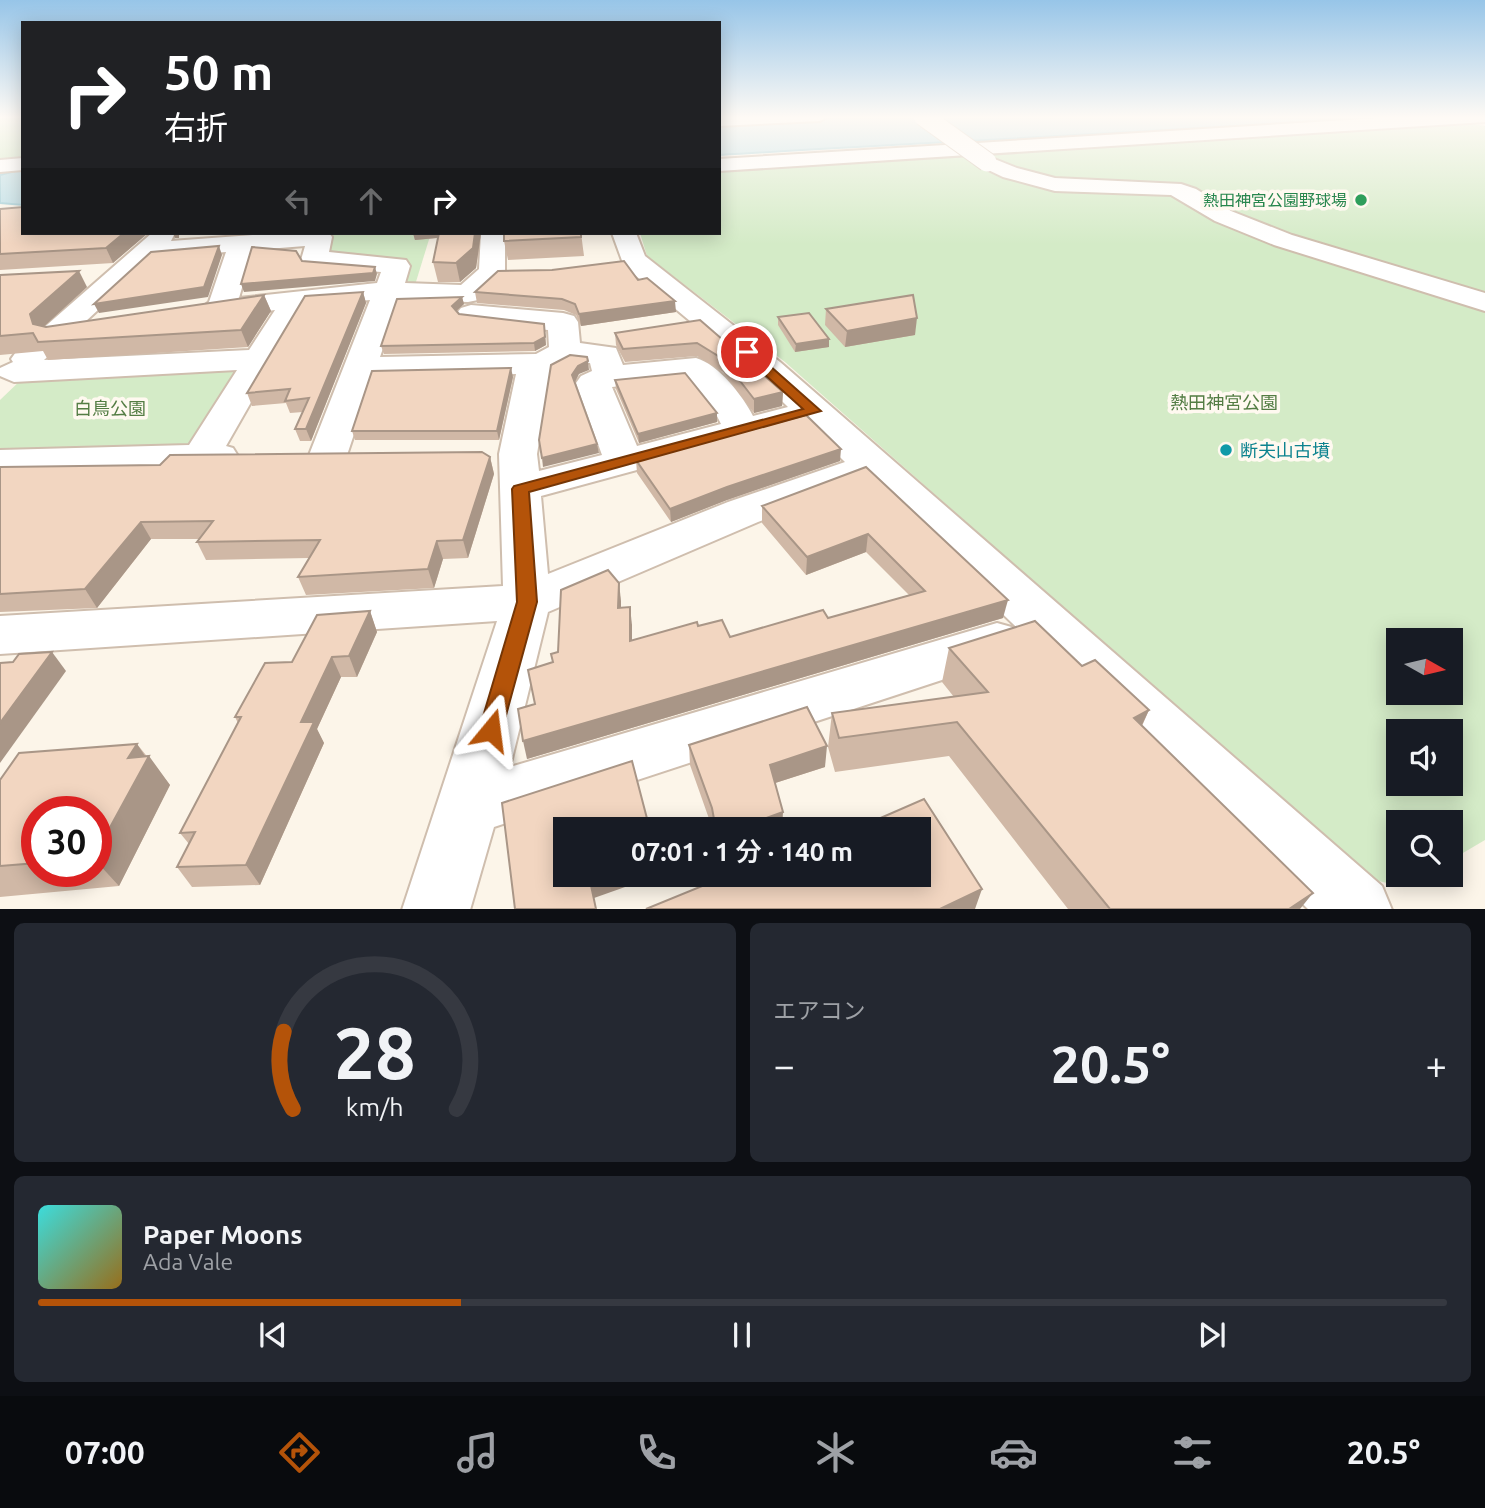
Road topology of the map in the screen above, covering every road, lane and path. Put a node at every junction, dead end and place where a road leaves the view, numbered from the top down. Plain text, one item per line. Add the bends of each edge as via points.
1 (831, 158) edge
2 (932, 158) edge
3 (982, 158) edge
4 (21, 164) edge
5 (721, 165) edge
6 (0, 166) edge
7 (1049, 184) junction
8 (494, 235) edge
9 (157, 242) edge
10 (242, 243) junction
11 (621, 252) edge
12 (121, 274) junction
13 (81, 276) dead end
14 (388, 290) junction
15 (296, 299) junction
16 (1485, 302) edge
17 (470, 304) junction
18 (222, 309) junction
19 (181, 314) edge
20 (99, 325) edge
21 (58, 331) junction
22 (629, 331) edge
23 (555, 352) junction
24 (259, 359) junction
25 (431, 365) junction
26 (360, 367) junction
27 (609, 376) junction
28 (7, 378) edge
29 (814, 411) junction
30 (742, 430) junction
31 (328, 455) junction
32 (369, 455) edge
33 (201, 456) junction
34 (252, 456) edge
35 (290, 456) edge
36 (0, 462) edge
37 (624, 462) junction
38 (873, 465) junction
39 (505, 466) junction
40 (527, 602) junction
41 (1049, 626) junction
42 (0, 635) edge
43 (469, 807) junction
44 (436, 909) edge
45 (1358, 909) edge

1 - 5 street
2 - 7 street via 971,173
3 - 7 street, bridge via 1014,177
4 - 6 street
7 - 16 street via 1173,189 1283,240
8 - 17 street via 504,271
9 - 10 street
9 - 12 street
10 - 14 street via 320,237 314,260 397,266
10 - 18 street
11 - 29 street via 687,323
12 - 13 street
12 - 21 street
14 - 15 street
14 - 17 street
14 - 26 street
15 - 18 street
15 - 24 street
17 - 23 street via 563,322
17 - 25 street
18 - 19 street
20 - 21 street
21 - 28 street
22 - 23 street
23 - 25 street
23 - 27 street via 605,355
23 - 39 street
24 - 28 street
24 - 33 street
25 - 26 street
26 - 31 street
27 - 30 street via 696,368 732,409
27 - 37 street via 593,383
29 - 30 street
29 - 38 street
30 - 37 street
31 - 32 street
31 - 35 street
33 - 34 street
33 - 36 street
37 - 39 street
38 - 40 street via 743,512
38 - 41 street
39 - 40 street
40 - 42 street
40 - 43 street
41 - 43 street
41 - 45 street
43 - 44 street

